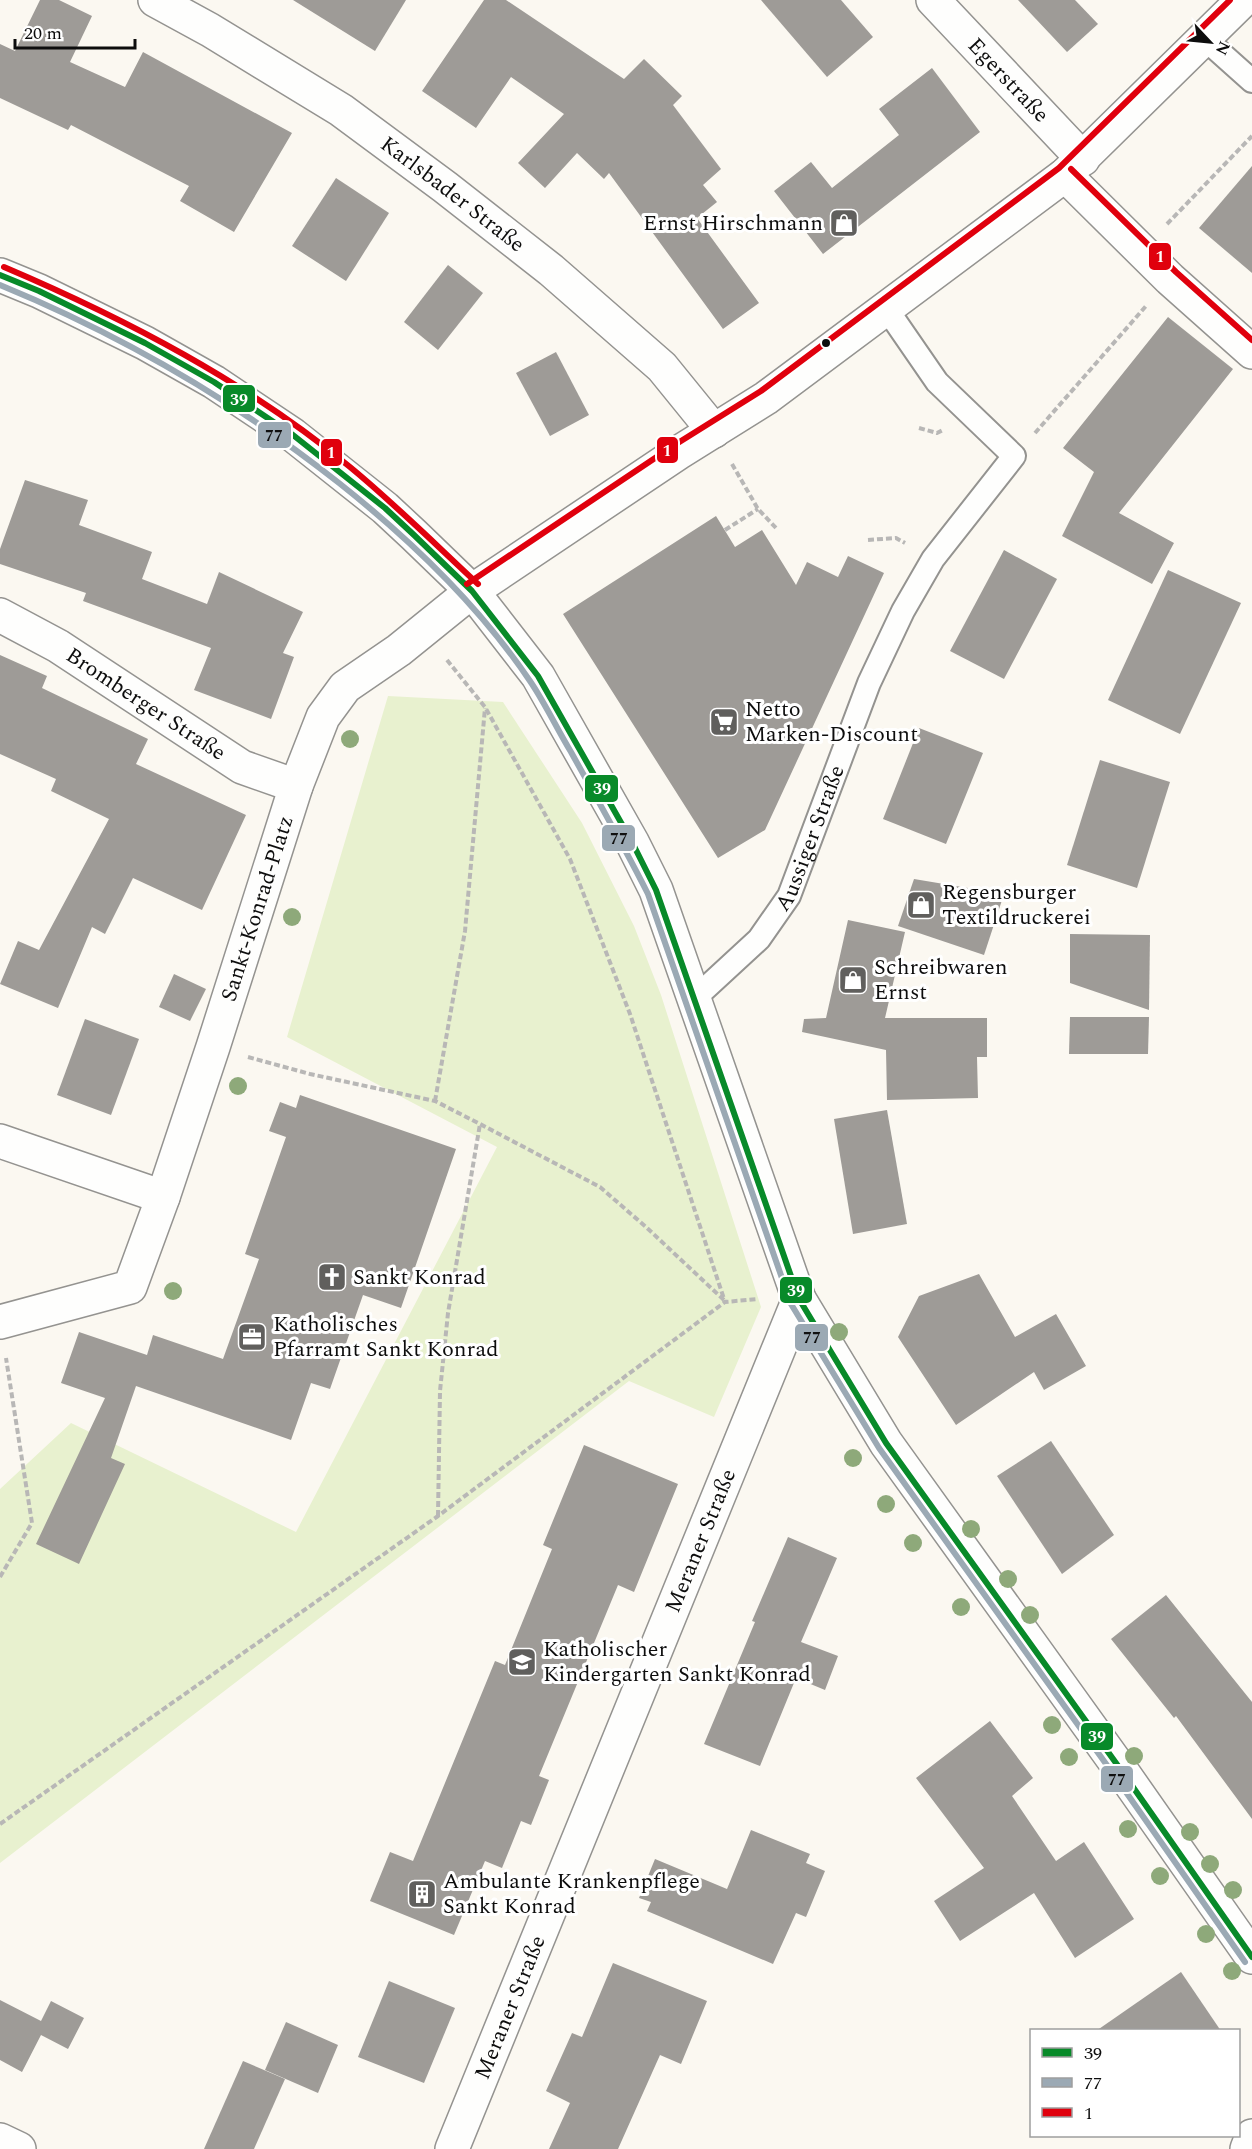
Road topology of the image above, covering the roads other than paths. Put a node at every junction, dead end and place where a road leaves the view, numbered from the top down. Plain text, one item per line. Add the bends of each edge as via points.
1 (155, 0) edge
2 (933, 0) edge
3 (1243, 0) edge
4 (1205, 39) junction
5 (1252, 81) edge
6 (1074, 167) junction
7 (0, 275) edge
8 (886, 308) junction
9 (1252, 352) edge
10 (714, 431) junction
11 (472, 591) junction
12 (0, 615) edge
13 (296, 786) junction
14 (695, 998) junction
15 (0, 1141) edge
16 (163, 1197) junction
17 (799, 1299) junction
18 (0, 1322) edge
19 (1252, 1957) edge
20 (1252, 2136) edge
21 (0, 2140) edge
22 (19, 2149) edge
23 (452, 2149) edge
24 (1246, 2149) edge

1 - 10 street, Karlsbader Straße via 340,110 445,187 551,270 662,367
2 - 6 street, Egerstraße
3 - 4 street
4 - 5 lane
4 - 6 street
6 - 8 street
6 - 9 street, Egerstraße via 1142,251
7 - 11 street via 145,343 214,382 293,435 385,508
8 - 10 street via 766,398
8 - 14 lane, Aussiger Straße via 937,382 1014,456 933,559 903,611 869,683 789,896 759,939
10 - 11 street
11 - 13 street, Sankt-Konrad-Platz via 345,687 323,717
11 - 14 street via 538,676 632,842 656,890
12 - 13 street, Bromberger Straße via 58,646 242,767
13 - 16 street, Sankt-Konrad-Platz
14 - 17 street
15 - 16 street
16 - 18 street, Sankt-Konrad-Platz via 130,1287
17 - 19 street via 886,1443
17 - 23 street, Meraner Straße
20 - 24 street
21 - 22 street

